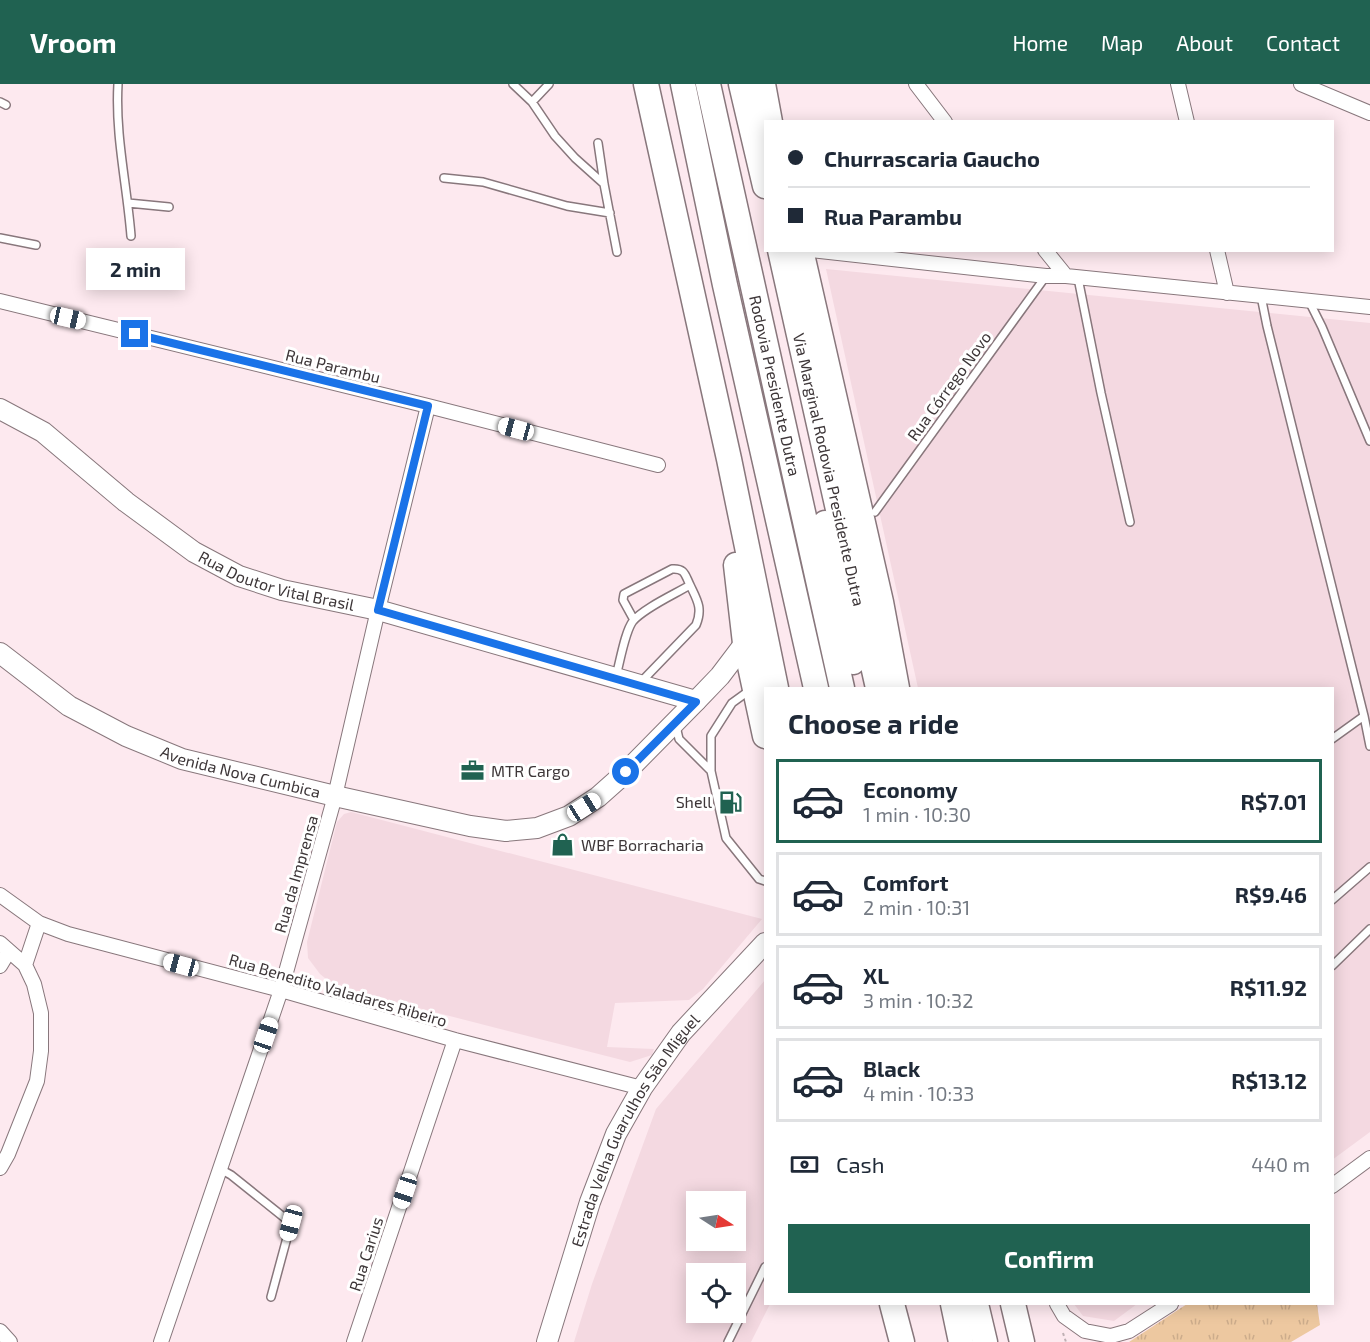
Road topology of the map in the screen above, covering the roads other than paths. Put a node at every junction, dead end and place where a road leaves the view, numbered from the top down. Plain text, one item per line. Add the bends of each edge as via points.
1 (118, 84) edge
2 (513, 84) edge
3 (549, 84) edge
4 (683, 84) edge
5 (708, 84) edge
6 (741, 84) edge
7 (763, 84) edge
8 (916, 84) edge
9 (1178, 84) edge
10 (1301, 84) edge
11 (645, 88) edge
12 (532, 102) junction
13 (1370, 113) edge
14 (770, 120) edge
15 (943, 120) edge
16 (1186, 120) edge
17 (598, 143) dead end
18 (444, 178) dead end
19 (764, 182) edge
20 (604, 184) junction
21 (128, 203) junction
22 (169, 207) dead end
23 (610, 213) junction
24 (131, 236) dead end
25 (0, 238) edge
26 (36, 245) dead end
27 (617, 252) dead end
28 (780, 252) edge
29 (780, 252) edge
30 (801, 252) edge
31 (829, 252) edge
32 (1047, 252) edge
33 (1217, 252) edge
34 (1046, 276) junction
35 (1072, 277) junction
36 (1227, 293) junction
37 (1261, 296) junction
38 (0, 301) edge
39 (1309, 301) junction
40 (1370, 307) edge
41 (428, 406) junction
42 (0, 409) edge
43 (1370, 441) edge
44 (729, 459) junction
45 (658, 465) dead end
46 (875, 512) dead end
47 (1130, 522) dead end
48 (690, 585) junction
49 (378, 610) junction
50 (634, 620) junction
51 (745, 643) junction
52 (0, 653) edge
53 (720, 676) junction
54 (615, 679) junction
55 (761, 684) edge
56 (638, 685) junction
57 (816, 687) edge
58 (842, 687) edge
59 (857, 687) edge
60 (878, 687) edge
61 (897, 687) edge
62 (696, 702) junction
63 (1364, 716) junction
64 (675, 723) junction
65 (764, 723) edge
66 (1334, 738) edge
67 (1370, 746) edge
68 (711, 771) junction
69 (335, 796) junction
70 (1370, 867) edge
71 (764, 881) edge
72 (0, 895) edge
73 (1334, 898) edge
74 (39, 923) junction
75 (1370, 929) edge
76 (764, 944) edge
77 (5, 947) edge
78 (1334, 964) edge
79 (25, 965) junction
80 (0, 966) edge
81 (281, 990) junction
82 (455, 1040) junction
83 (642, 1088) junction
84 (4, 1151) edge
85 (1370, 1158) edge
86 (0, 1168) edge
87 (220, 1168) junction
88 (1334, 1185) edge
89 (764, 1269) edge
90 (271, 1297) dead end
91 (892, 1305) edge
92 (909, 1305) edge
93 (953, 1305) edge
94 (976, 1305) edge
95 (1013, 1305) edge
96 (1058, 1305) edge
97 (1169, 1305) edge
98 (0, 1331) edge
99 (10, 1342) edge
100 (161, 1342) edge
101 (354, 1342) edge
102 (547, 1342) edge
103 (728, 1342) edge
104 (902, 1342) edge
105 (917, 1342) edge
106 (961, 1342) edge
107 (985, 1342) edge
108 (1022, 1342) edge

1 - 21 lane via 119,136
2 - 12 lane
3 - 12 lane
4 - 57 highway, Rodovia Presidente Dutra
5 - 58 highway, Rodovia Presidente Dutra
6 - 19 highway
7 - 14 highway
8 - 15 street
9 - 16 street
10 - 13 street
11 - 44 highway
12 - 20 lane via 575,159
17 - 20 lane
18 - 23 lane via 483,182 567,206
20 - 23 lane
21 - 22 lane
21 - 24 lane
23 - 27 lane
25 - 26 lane
28 - 59 highway via 779,301
29 - 60 highway, Via Marginal Rodovia Presidente Dutra
30 - 61 highway
31 - 34 street
32 - 35 street
33 - 36 street
34 - 35 street
34 - 46 lane, Rua Córrego Novo
35 - 36 street
35 - 47 lane
36 - 37 street
37 - 39 street
37 - 63 lane
38 - 41 street, Rua Parambu
39 - 40 street
39 - 43 lane
41 - 45 street, Rua Parambu
41 - 49 street, Rua da Imprensa
42 - 49 street, Rua Doutor Vital Brasil via 43,432 126,502 194,552 238,576 282,590
44 - 51 highway via 724,478
44 - 55 highway
48 - 50 lane
48 - 50 lane via 683,571 672,569 624,594 623,600
48 - 56 lane via 700,606 696,625
49 - 54 street, Rua Doutor Vital Brasil
49 - 69 street, Rua da Imprensa
50 - 54 lane
51 - 53 street
51 - 55 highway
52 - 69 street, Avenida Nova Cumbica via 69,705 126,736 182,759
53 - 55 street via 735,674
53 - 62 street
54 - 56 street, Rua Doutor Vital Brasil
55 - 65 highway
55 - 68 lane via 732,703 711,736
56 - 62 street, Rua Doutor Vital Brasil
62 - 64 street, Avenida Nova Cumbica
63 - 66 lane
63 - 67 lane
64 - 68 lane via 679,739
64 - 69 street, Avenida Nova Cumbica via 598,797 569,816 537,828 506,831 470,826
68 - 71 lane via 726,838
69 - 81 street, Rua da Imprensa
70 - 73 lane
72 - 74 street, Rua Benedito Valadares Ribeiro
74 - 79 street
74 - 81 street, Rua Benedito Valadares Ribeiro via 128,951
75 - 78 lane
76 - 83 street, Estrada Velha Guarulhos São Miguel via 681,1033
77 - 79 street
77 - 80 street
79 - 84 street via 41,1013 42,1051 37,1081
81 - 82 street, Rua Benedito Valadares Ribeiro
81 - 87 street, Rua da Imprensa
82 - 83 street, Rua Benedito Valadares Ribeiro
82 - 101 street, Rua Carius
83 - 102 street, Estrada Velha Guarulhos São Miguel via 616,1134 590,1202
84 - 86 street
85 - 88 street
87 - 90 lane via 291,1223
87 - 100 street, Rua da Imprensa
89 - 103 lane
91 - 104 highway
92 - 105 highway
93 - 106 highway
94 - 107 highway
95 - 108 highway
96 - 97 street via 1064,1316 1085,1331 1111,1336 1129,1331
98 - 99 street

